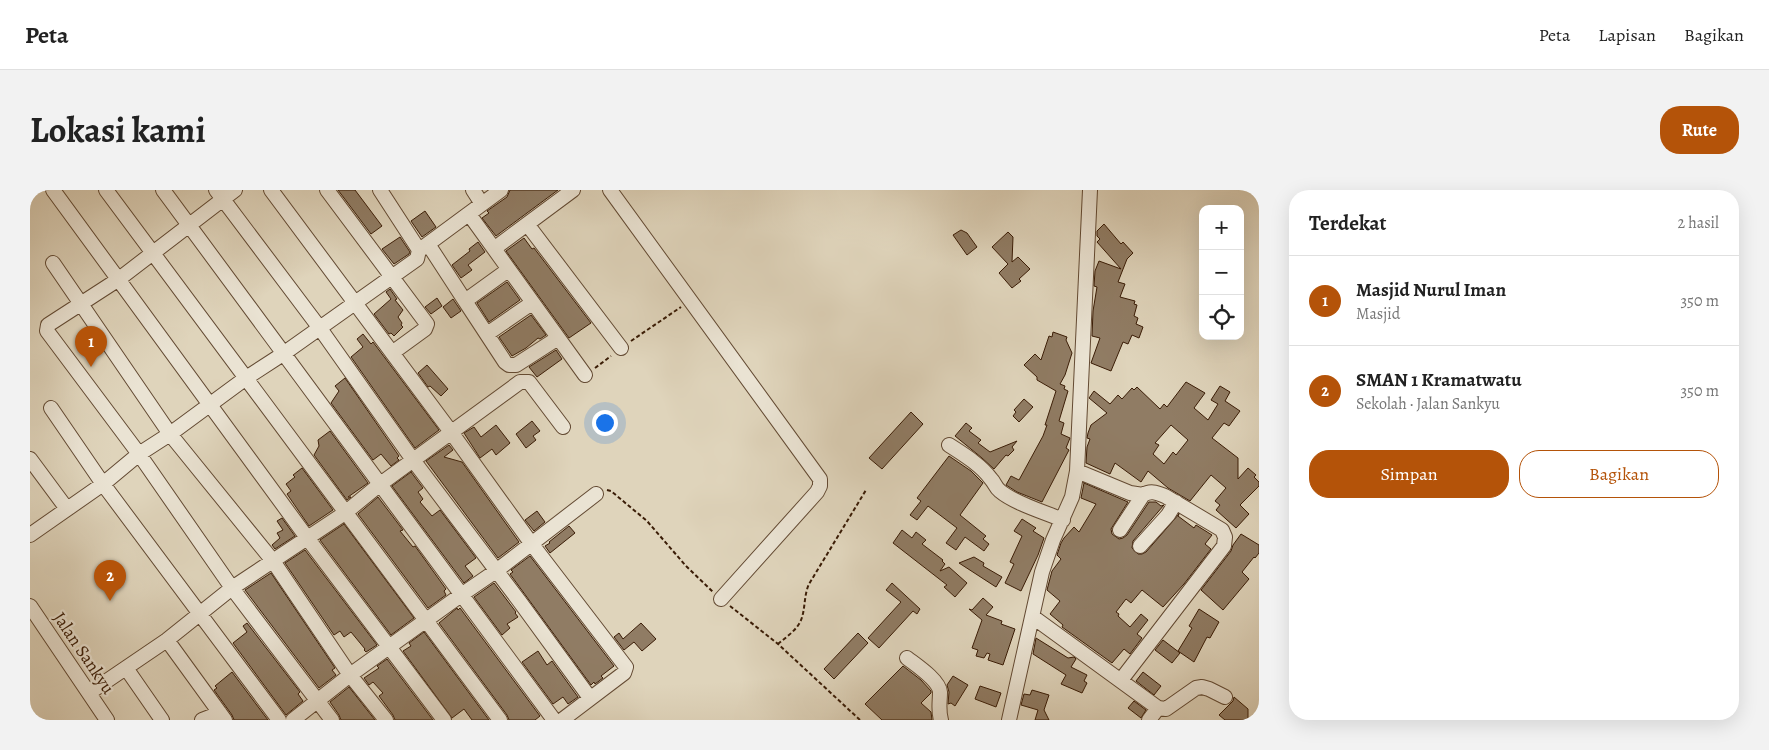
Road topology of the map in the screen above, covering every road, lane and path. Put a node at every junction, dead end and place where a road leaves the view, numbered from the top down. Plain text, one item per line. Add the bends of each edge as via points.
1 (53, 190) edge
2 (106, 190) edge
3 (163, 190) edge
4 (235, 190) edge
5 (270, 190) edge
6 (327, 190) edge
7 (380, 190) edge
8 (472, 190) edge
9 (501, 190) edge
10 (573, 190) edge
11 (610, 190) edge
12 (1090, 190) edge
13 (220, 195) edge
14 (482, 204) junction
15 (469, 214) junction
16 (527, 224) junction
17 (189, 226) junction
18 (424, 247) junction
19 (495, 248) junction
20 (152, 253) junction
21 (53, 263) dead end
22 (508, 270) junction
23 (390, 276) junction
24 (119, 279) junction
25 (690, 300) junction
26 (465, 301) junction
27 (354, 302) junction
28 (532, 303) junction
29 (81, 304) junction
30 (319, 327) junction
31 (487, 334) junction
32 (558, 338) junction
33 (621, 348) junction
34 (392, 353) junction
35 (283, 354) junction
36 (585, 375) joint
37 (246, 378) junction
38 (210, 404) junction
39 (51, 408) dead end
40 (563, 427) dead end
41 (451, 432) junction
42 (170, 434) junction
43 (949, 445) dead end
44 (139, 454) junction
45 (30, 459) edge
46 (413, 460) junction
47 (1077, 471) junction
48 (103, 484) junction
49 (380, 485) junction
50 (866, 490) dead end
51 (596, 494) dead end
52 (1143, 495) junction
53 (1176, 502) junction
54 (68, 508) junction
55 (345, 513) junction
56 (1062, 520) junction
57 (1120, 530) dead end
58 (31, 532) edge
59 (308, 539) junction
60 (531, 543) junction
61 (1140, 546) dead end
62 (273, 561) junction
63 (496, 571) junction
64 (232, 588) junction
65 (461, 595) junction
66 (721, 600) dead end
67 (30, 606) edge
68 (201, 614) junction
69 (1033, 617) junction
70 (424, 620) junction
71 (168, 640) junction
72 (778, 644) dead end
73 (389, 646) junction
74 (907, 658) dead end
75 (126, 668) junction
76 (350, 675) junction
77 (1121, 680) junction
78 (89, 693) junction
79 (590, 698) junction
80 (1225, 698) dead end
81 (317, 700) junction
82 (1158, 708) junction
83 (223, 716) edge
84 (107, 720) edge
85 (162, 720) edge
86 (202, 720) edge
87 (280, 720) edge
88 (293, 720) edge
89 (332, 720) edge
90 (386, 720) edge
91 (444, 720) edge
92 (500, 720) edge
93 (554, 720) edge
94 (562, 720) edge
95 (941, 720) edge
96 (1009, 720) edge
97 (1149, 720) edge

1 - 24 street
2 - 20 street
3 - 17 street
4 - 13 street
5 - 27 street
6 - 23 street
7 - 18 street
8 - 14 street
9 - 14 street
10 - 16 street
11 - 25 street
12 - 47 street
13 - 17 street
13 - 30 street
14 - 15 street
15 - 18 street
15 - 19 street
16 - 19 street
16 - 33 street
17 - 20 street
17 - 35 street
18 - 23 street via 416,259
18 - 26 street
19 - 22 street
20 - 24 street
20 - 37 street
21 - 29 street
22 - 26 street
22 - 28 street
23 - 27 street
23 - 34 street via 427,324 425,329
24 - 29 street
24 - 38 street
25 - 33 path
25 - 66 street via 820,479 817,492
26 - 31 street
27 - 30 street
27 - 34 street
28 - 31 street
28 - 32 street
29 - 42 street
29 - 44 street via 48,325 47,331
30 - 35 street
30 - 46 street
31 - 32 street via 505,362 512,366
32 - 36 street
33 - 36 path
34 - 41 street
35 - 37 street
35 - 49 street
37 - 38 street
37 - 55 street
38 - 42 street
38 - 59 street
39 - 48 street
40 - 41 street via 529,382 524,381
41 - 46 street
41 - 60 street
42 - 44 street
42 - 62 street
43 - 56 street via 978,466 1000,492
44 - 48 street
44 - 64 street
45 - 54 street
46 - 49 street
46 - 63 street
47 - 52 street via 1130,493
47 - 56 street via 1072,497
48 - 54 street
48 - 68 street
49 - 55 street
49 - 65 street
50 - 72 path via 805,592 800,623
51 - 60 street
52 - 53 street via 1156,493
52 - 57 street
53 - 61 street
53 - 77 street via 1222,530 1224,546
54 - 58 street
55 - 59 street
55 - 70 street
56 - 69 street via 1042,572
59 - 62 street
59 - 73 street
60 - 63 street
60 - 79 street via 626,668 624,673
62 - 64 street
62 - 76 street
63 - 65 street
63 - 79 street
64 - 68 street
64 - 81 street
65 - 70 street
65 - 93 street
67 - 78 street, Jalan Sankyu
68 - 71 street
68 - 87 street
69 - 77 street
69 - 96 street
70 - 73 street
70 - 92 street
71 - 75 street
71 - 83 street
73 - 76 street
73 - 91 street
74 - 95 street via 937,685
75 - 78 street
75 - 85 street
76 - 81 street
76 - 90 street
77 - 82 street
78 - 84 street, Jalan Sankyu
79 - 94 street
80 - 82 street via 1202,687 1166,708
81 - 88 street
81 - 89 street
82 - 97 street
83 - 86 street

